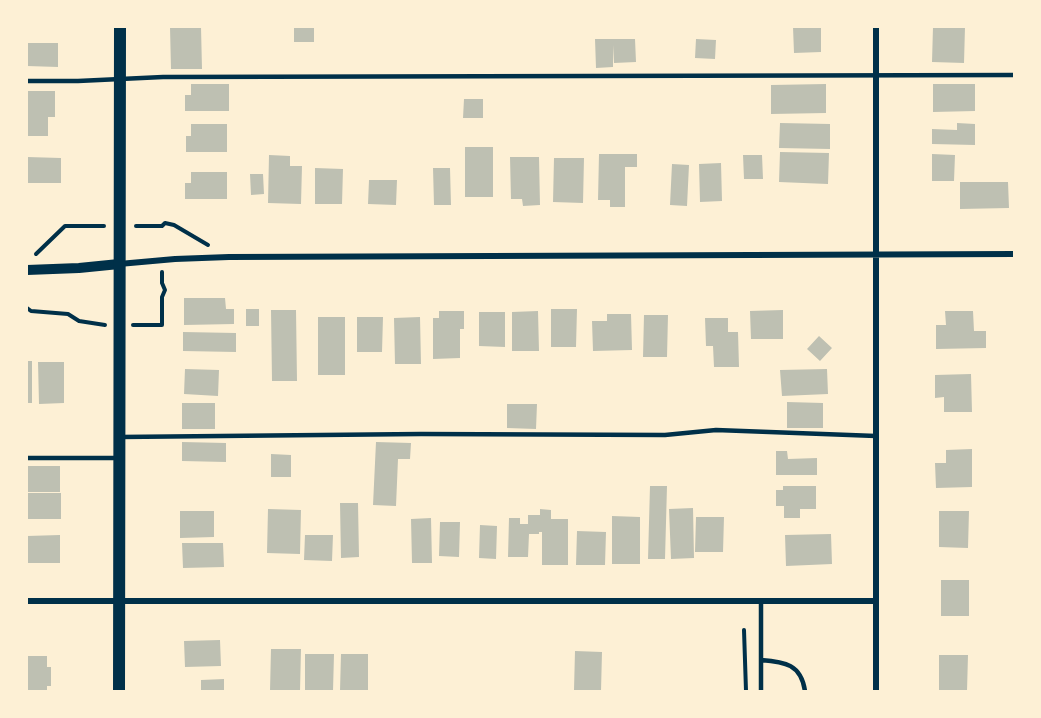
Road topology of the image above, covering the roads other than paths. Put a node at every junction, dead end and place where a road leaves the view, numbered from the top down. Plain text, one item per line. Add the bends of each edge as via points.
1 (120, 27) edge
2 (876, 27) edge
3 (1014, 75) edge
4 (876, 76) junction
5 (119, 79) junction
6 (27, 81) edge
7 (1014, 254) edge
8 (876, 255) junction
9 (119, 264) junction
10 (27, 270) edge
11 (876, 436) junction
12 (119, 437) junction
13 (27, 458) edge
14 (119, 458) junction
15 (27, 601) edge
16 (119, 601) junction
17 (760, 601) junction
18 (876, 601) junction
19 (761, 660) junction
20 (119, 691) edge
21 (761, 691) edge
22 (805, 691) edge
23 (876, 691) edge

1 - 5 main road
2 - 4 street
3 - 4 lane
4 - 5 lane
4 - 8 street
5 - 6 lane
5 - 9 main road
7 - 8 street
8 - 9 street via 230,258
8 - 11 street
9 - 10 street
9 - 12 main road
11 - 12 lane via 716,430 665,435
11 - 18 street
12 - 14 main road
13 - 14 lane
14 - 16 main road
15 - 16 street
16 - 17 street
16 - 20 main road
17 - 18 street
17 - 19 lane
18 - 23 street
19 - 21 lane
19 - 22 lane via 792,666 798,671

